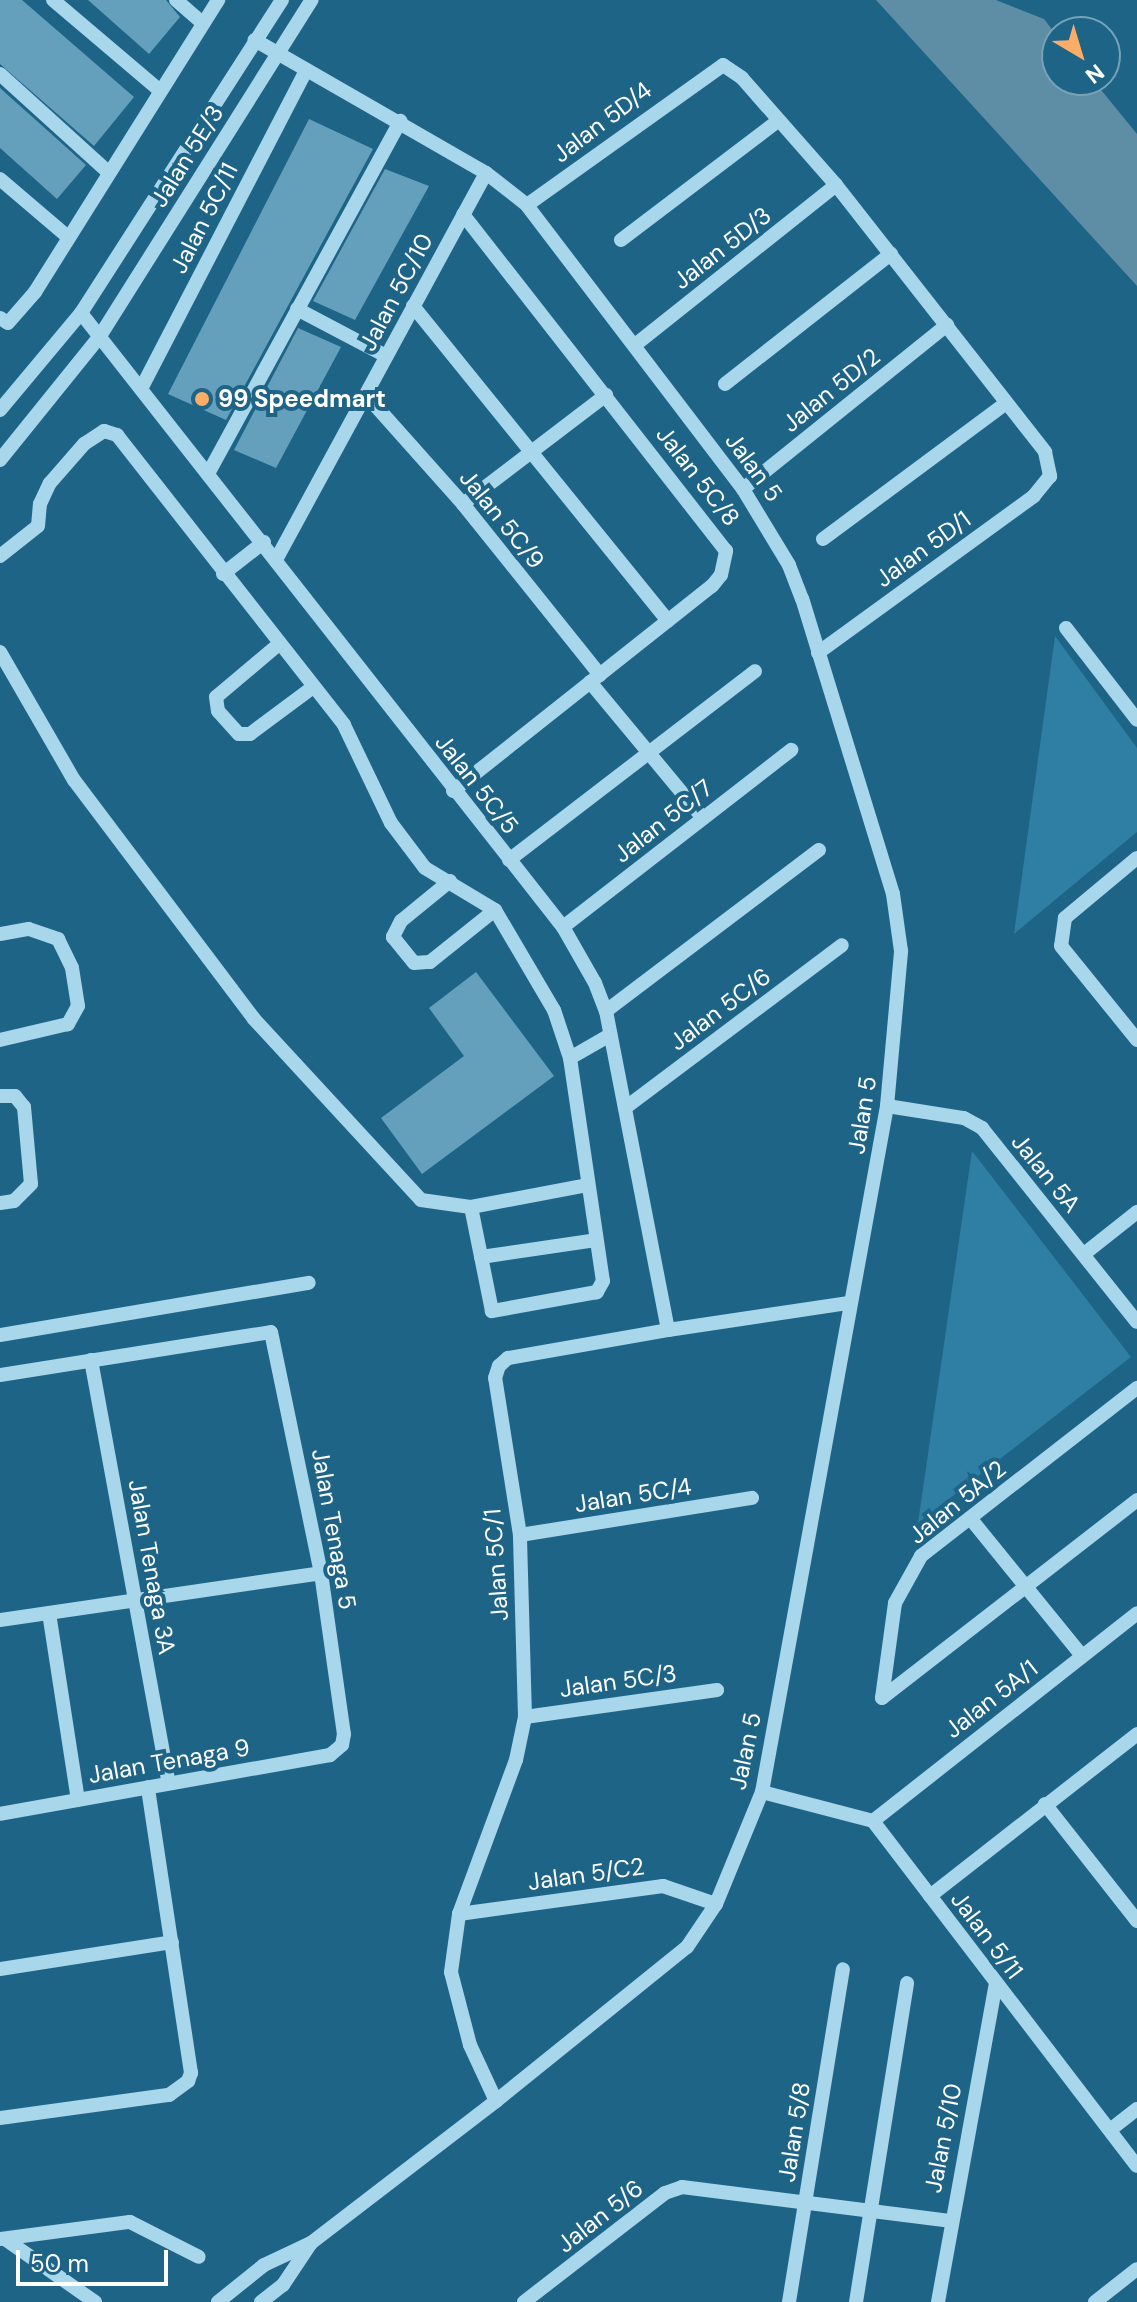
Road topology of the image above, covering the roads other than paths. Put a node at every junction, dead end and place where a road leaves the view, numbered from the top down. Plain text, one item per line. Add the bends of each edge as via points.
1 (53, 0) edge
2 (176, 0) edge
3 (218, 0) edge
4 (282, 0) edge
5 (312, 0) edge
6 (202, 23) junction
7 (255, 40) junction
8 (277, 53) junction
9 (306, 70) junction
10 (0, 74) edge
11 (158, 89) junction
12 (779, 120) junction
13 (400, 121) junction
14 (107, 171) junction
15 (486, 173) junction
16 (0, 179) edge
17 (836, 185) junction
18 (527, 205) junction
19 (463, 214) junction
20 (68, 237) junction
21 (621, 240) dead end
22 (891, 254) junction
23 (413, 306) junction
24 (297, 309) junction
25 (81, 313) junction
26 (0, 318) edge
27 (947, 325) junction
28 (100, 336) junction
29 (635, 345) junction
30 (386, 356) junction
31 (725, 384) dead end
32 (142, 387) junction
33 (366, 395) junction
34 (606, 395) junction
35 (1006, 403) junction
36 (0, 410) edge
37 (534, 450) junction
38 (0, 460) edge
39 (209, 472) junction
40 (743, 489) junction
41 (463, 504) junction
42 (823, 539) dead end
43 (264, 542) junction
44 (0, 556) edge
45 (277, 558) junction
46 (223, 574) junction
47 (668, 621) junction
48 (1066, 628) dead end
49 (279, 644) junction
50 (0, 652) edge
51 (818, 653) junction
52 (755, 671) dead end
53 (595, 678) junction
54 (313, 687) junction
55 (1137, 720) edge
56 (791, 750) dead end
57 (647, 751) junction
58 (453, 791) junction
59 (703, 818) junction
60 (819, 850) dead end
61 (1137, 858) edge
62 (509, 860) junction
63 (450, 881) junction
64 (495, 910) junction
65 (563, 927) junction
66 (0, 934) edge
67 (842, 945) dead end
68 (606, 1011) junction
69 (0, 1040) edge
70 (1137, 1040) edge
71 (612, 1043) junction
72 (570, 1058) junction
73 (0, 1096) edge
74 (887, 1106) junction
75 (625, 1108) junction
76 (587, 1185) junction
77 (0, 1203) edge
78 (471, 1207) junction
79 (1137, 1212) edge
80 (596, 1240) junction
81 (1084, 1254) junction
82 (481, 1257) junction
83 (309, 1283) dead end
84 (849, 1303) junction
85 (1137, 1322) edge
86 (668, 1330) junction
87 (0, 1335) edge
88 (91, 1360) junction
89 (0, 1375) edge
90 (1137, 1388) edge
91 (752, 1498) dead end
92 (1137, 1500) edge
93 (970, 1518) junction
94 (520, 1535) junction
95 (321, 1573) junction
96 (1026, 1587) junction
97 (135, 1598) junction
98 (49, 1613) junction
99 (1137, 1613) edge
100 (0, 1620) edge
101 (1082, 1656) junction
102 (717, 1690) dead end
103 (525, 1717) junction
104 (1137, 1734) edge
105 (342, 1745) joint
106 (169, 1783) junction
107 (148, 1787) junction
108 (762, 1792) junction
109 (78, 1800) junction
110 (1045, 1804) junction
111 (0, 1814) edge
112 (873, 1821) junction
113 (930, 1896) junction
114 (716, 1904) junction
115 (459, 1914) junction
116 (1137, 1921) edge
117 (172, 1942) junction
118 (0, 1969) edge
119 (843, 1969) dead end
120 (907, 1983) dead end
121 (996, 1983) junction
122 (496, 2101) junction
123 (1137, 2109) edge
124 (0, 2118) edge
125 (1110, 2130) junction
126 (1137, 2166) edge
127 (805, 2201) junction
128 (871, 2210) junction
129 (950, 2221) junction
130 (2, 2239) edge
131 (311, 2243) junction
132 (199, 2257) dead end
133 (1137, 2269) edge
134 (95, 2302) edge
135 (218, 2302) edge
136 (261, 2302) edge
137 (524, 2302) edge
138 (789, 2302) edge
139 (856, 2302) edge
140 (938, 2302) edge
141 (1095, 2302) edge

1 - 11 street
2 - 6 street
3 - 6 street
4 - 7 street, Jalan 5E/3
5 - 8 street, Jalan 5E/3
6 - 11 street
7 - 8 street, Jalan 5
7 - 25 street, Jalan 5E/3
8 - 9 street, Jalan 5
8 - 28 street, Jalan 5E/3
9 - 13 street, Jalan 5
9 - 32 street, Jalan 5C/11
10 - 14 street
11 - 14 street
12 - 17 street
12 - 18 street, Jalan 5D/4 via 723,65 703,74
12 - 21 street
13 - 15 street, Jalan 5
13 - 24 street
14 - 20 street
15 - 18 street, Jalan 5
15 - 19 street, Jalan 5C/10
16 - 20 street
17 - 22 street
17 - 29 street, Jalan 5D/3
18 - 29 street, Jalan 5
19 - 23 street, Jalan 5C/10
19 - 34 street, Jalan 5C/8
20 - 26 street via 35,292 8,323
22 - 27 street
22 - 31 street
23 - 30 street, Jalan 5C/10
23 - 37 street
24 - 30 street
24 - 39 street
25 - 28 street
25 - 36 street, Jalan 5E/3
27 - 35 street
27 - 40 street, Jalan 5D/2
28 - 32 street, Jalan 5C/5
28 - 38 street, Jalan 5E/3
29 - 40 street, Jalan 5
30 - 33 street, Jalan 5C/10
32 - 39 street, Jalan 5C/5
33 - 41 street, Jalan 5C/9
33 - 45 street, Jalan 5C/10
34 - 37 street
34 - 47 street, Jalan 5C/8 via 726,551 721,575
35 - 42 street
35 - 51 street, Jalan 5D/1 via 1045,452 1050,476 1034,496
37 - 41 street
37 - 47 street
39 - 43 street, Jalan 5C/5
40 - 51 street, Jalan 5 via 789,565
41 - 53 street, Jalan 5C/9
43 - 45 street, Jalan 5C/5
43 - 46 street
44 - 46 street via 38,526 50,483 84,444 104,431 117,435
45 - 58 street, Jalan 5C/5
46 - 49 street
47 - 53 street, Jalan 5C/8
48 - 55 street
49 - 54 street
49 - 54 street via 216,697 218,711 239,734 250,734
50 - 78 street via 74,780 254,1019 421,1200
51 - 74 street, Jalan 5 via 893,894 901,951
52 - 57 street
53 - 57 street, Jalan 5C/9
53 - 58 street, Jalan 5C/8
54 - 63 street via 344,725 391,823 425,868
56 - 59 street, Jalan 5C/7
57 - 59 street, Jalan 5C/9
57 - 62 street
58 - 62 street, Jalan 5C/5
59 - 65 street, Jalan 5C/7
60 - 68 street
61 - 70 street via 1065,918 1061,946
62 - 65 street, Jalan 5C/5
63 - 64 street
63 - 64 street via 401,921 393,937 414,963 430,962
64 - 72 street via 554,1010
65 - 68 street, Jalan 5C/5
66 - 69 street via 29,929 58,939 72,968 78,1006 68,1024
67 - 75 street, Jalan 5C/6
68 - 71 street, Jalan 5C/5
71 - 72 street
71 - 75 street, Jalan 5C/5
72 - 76 street
73 - 77 street via 15,1096 24,1107 31,1184 14,1201
74 - 81 street, Jalan 5A via 972,1121
74 - 84 street, Jalan 5
75 - 86 street, Jalan 5C/5
76 - 78 street
76 - 80 street
78 - 82 street
79 - 81 street
80 - 82 street
80 - 82 street via 603,1281 597,1292 492,1311
81 - 85 street, Jalan 5A
83 - 87 street
84 - 86 street, Jalan 5C/1
84 - 108 street, Jalan 5
86 - 94 street, Jalan 5C/1 via 508,1358 499,1366 495,1378
88 - 89 street
88 - 95 street, Jalan Tenaga 5 via 261,1331 276,1339
88 - 97 street, Jalan Tenaga 3A
90 - 93 street, Jalan 5A/2
91 - 94 street, Jalan 5C/4
92 - 96 street
93 - 96 street
93 - 96 street, Jalan 5A/2 via 921,1556 905,1579 895,1603 882,1698
94 - 103 street, Jalan 5C/1
95 - 97 street
95 - 105 street, Jalan Tenaga 5
96 - 101 street
97 - 98 street
97 - 106 street, Jalan Tenaga 3A
98 - 100 street
98 - 109 street
99 - 101 street, Jalan 5A/1
101 - 112 street, Jalan 5A/1
102 - 103 street, Jalan 5C/3
103 - 115 street, Jalan 5C/1 via 516,1760
104 - 110 street
105 - 106 street, Jalan Tenaga 9 via 330,1755
106 - 107 street, Jalan Tenaga 9
107 - 109 street, Jalan Tenaga 9
107 - 117 street
108 - 112 street
108 - 114 street, Jalan 5
109 - 111 street, Jalan Tenaga 9
110 - 113 street
110 - 116 street
112 - 113 street, Jalan 5/11
113 - 121 street, Jalan 5/11
114 - 115 street, Jalan 5/C2 via 663,1886
114 - 122 street, Jalan 5 via 687,1947
115 - 122 street, Jalan 5C/1 via 451,1972 458,2011
117 - 118 street
117 - 124 street via 191,2073 183,2088 169,2095
119 - 127 street, Jalan 5/8
120 - 128 street
121 - 125 street, Jalan 5/11
121 - 129 street, Jalan 5/10
122 - 131 street, Jalan 5
123 - 125 street
125 - 126 street, Jalan 5/11
127 - 128 street, Jalan 5/6
127 - 137 street, Jalan 5/6 via 682,2187 665,2193
127 - 138 street, Jalan 5/8
128 - 129 street, Jalan 5/6
128 - 139 street
129 - 140 street, Jalan 5/10
130 - 132 street via 130,2222
130 - 134 street
131 - 135 street, Jalan 5 via 264,2265
131 - 136 street, Jalan 5 via 283,2285
133 - 141 street

